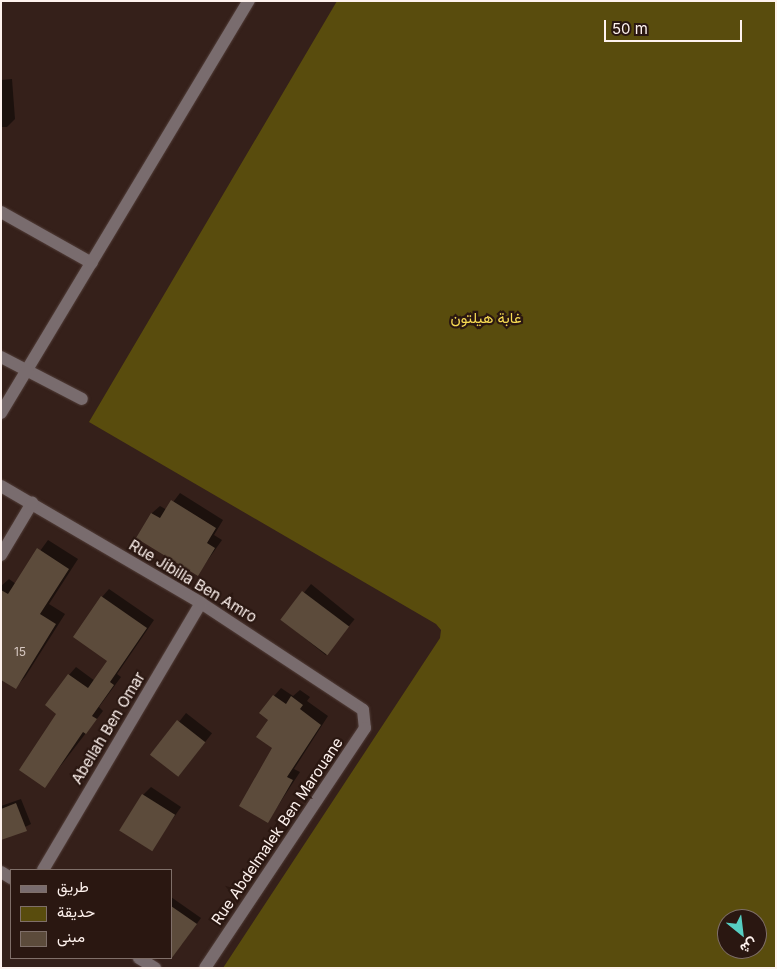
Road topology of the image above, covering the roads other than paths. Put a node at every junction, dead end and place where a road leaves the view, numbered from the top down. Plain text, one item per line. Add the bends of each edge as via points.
1 (249, 1) edge
2 (1, 212) edge
3 (92, 263) junction
4 (1, 357) edge
5 (26, 372) junction
6 (82, 399) dead end
7 (1, 414) edge
8 (1, 486) edge
9 (32, 503) junction
10 (1, 555) edge
11 (200, 603) junction
12 (363, 710) joint
13 (43, 869) edge
14 (141, 959) edge
15 (155, 968) edge
16 (205, 968) edge

1 - 3 street
2 - 3 street
3 - 5 street
4 - 5 street
5 - 6 street
5 - 7 street
8 - 9 street, Rue Jibilla Ben Amro
9 - 10 street
9 - 11 street, Rue Jibilla Ben Amro
11 - 12 street, Rue Jibilla Ben Amro
11 - 13 street, Abellah Ben Omar
12 - 16 street, Rue Abdelmalek Ben Marouane via 365,728
14 - 15 street

